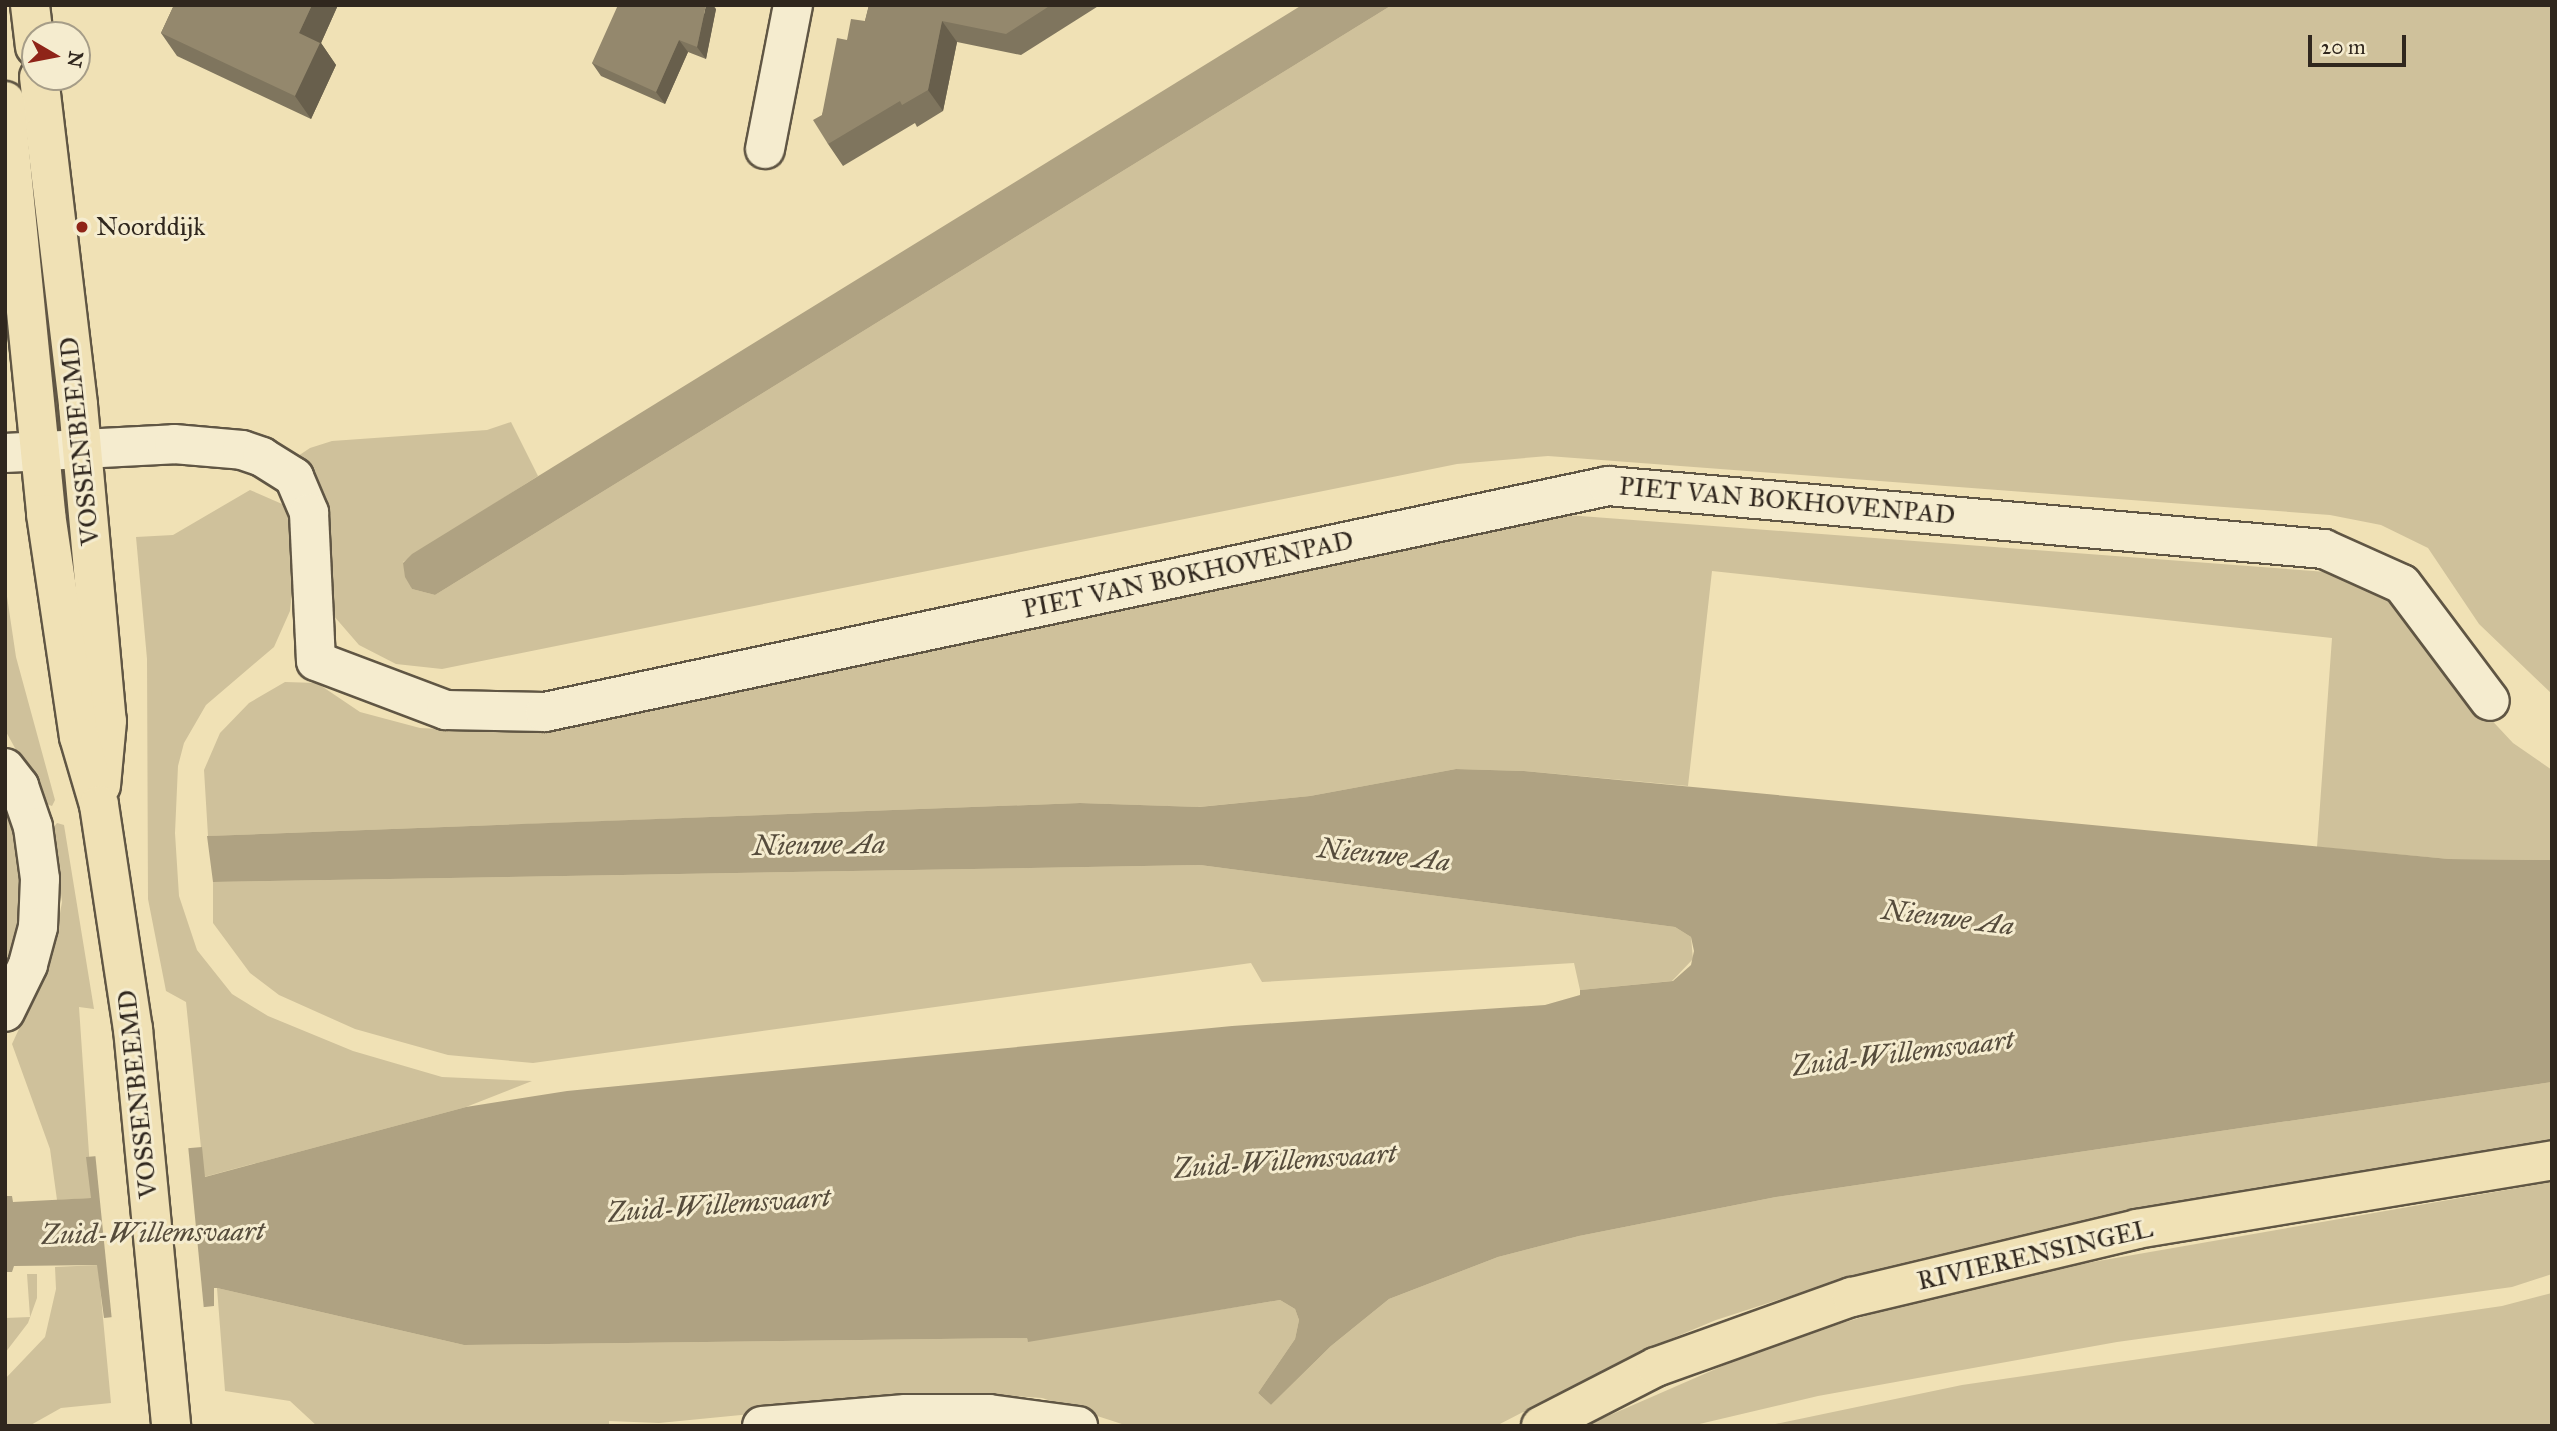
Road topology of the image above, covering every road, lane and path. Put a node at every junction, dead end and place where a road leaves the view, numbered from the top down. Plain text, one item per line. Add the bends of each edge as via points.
1 (793, 5) edge
2 (41, 91) edge
3 (5, 101) edge
4 (765, 149) dead end
5 (82, 449) junction
6 (22, 452) edge
7 (2490, 701) dead end
8 (5, 768) edge
9 (99, 805) junction
10 (5, 1012) edge
11 (2552, 1160) edge
12 (171, 1426) edge
13 (762, 1426) edge
14 (1079, 1426) edge
15 (1541, 1426) edge

1 - 4 street
2 - 5 main road, VOSSENBEEMD
3 - 6 main road, VOSSENBEEMD
5 - 6 street, PIET VAN BOKHOVENPAD
5 - 7 street, PIET VAN BOKHOVENPAD via 174,443 224,447 261,457 294,477 309,513 316,661 446,710 545,712 1608,486 2324,549 2402,584
5 - 9 main road, VOSSENBEEMD via 107,721
6 - 9 main road, VOSSENBEEMD via 79,737
8 - 10 street via 19,786 33,827 40,879 38,927 28,965
9 - 12 main road, VOSSENBEEMD via 133,1029
11 - 15 main road, RIVIERENSINGEL via 2137,1229 1852,1297 1656,1367
13 - 14 street via 934,1414 989,1414

